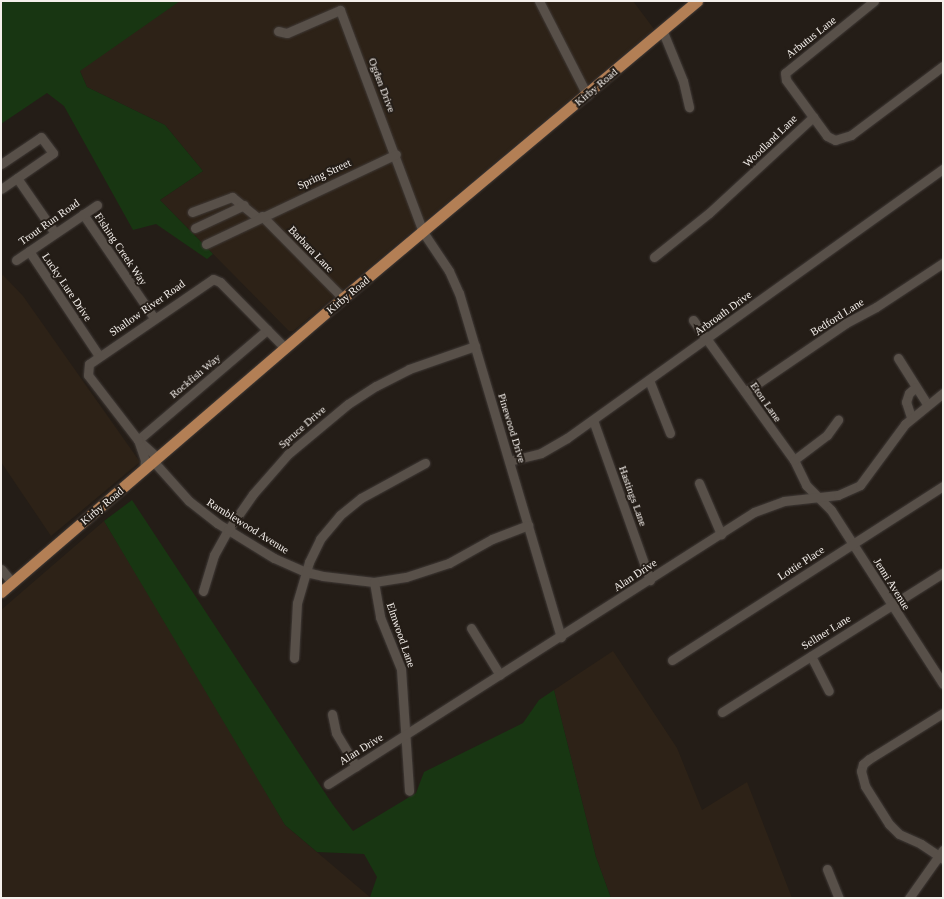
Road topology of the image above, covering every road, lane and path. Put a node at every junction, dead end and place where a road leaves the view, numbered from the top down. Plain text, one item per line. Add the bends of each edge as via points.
1 (539, 1) edge
2 (697, 1) edge
3 (874, 1) edge
4 (278, 31) dead end
5 (663, 32) junction
6 (943, 66) edge
7 (587, 95) junction
8 (689, 107) dead end
9 (813, 117) junction
10 (396, 154) junction
11 (1, 164) edge
12 (943, 169) edge
13 (18, 178) junction
14 (1, 189) edge
15 (96, 204) dead end
16 (244, 205) junction
17 (192, 212) dead end
18 (83, 214) junction
19 (260, 217) junction
20 (195, 228) dead end
21 (423, 232) junction
22 (55, 233) junction
23 (206, 244) dead end
24 (29, 251) junction
25 (654, 257) dead end
26 (16, 260) dead end
27 (943, 262) edge
28 (343, 298) junction
29 (154, 318) junction
30 (694, 320) dead end
31 (267, 330) junction
32 (707, 339) junction
33 (475, 346) junction
34 (285, 348) junction
35 (99, 356) junction
36 (898, 358) dead end
37 (649, 380) junction
38 (916, 387) junction
39 (745, 392) junction
40 (943, 393) edge
41 (927, 404) junction
42 (911, 417) junction
43 (593, 420) junction
44 (838, 420) dead end
45 (670, 433) dead end
46 (138, 440) junction
47 (156, 460) junction
48 (794, 460) junction
49 (509, 461) junction
50 (425, 463) dead end
51 (144, 470) junction
52 (699, 483) dead end
53 (943, 486) edge
54 (819, 497) junction
55 (528, 525) junction
56 (228, 530) junction
57 (721, 534) junction
58 (853, 544) junction
59 (1, 569) edge
60 (306, 572) junction
61 (943, 573) edge
62 (650, 580) junction
63 (12, 582) junction
64 (374, 582) junction
65 (203, 591) dead end
66 (1, 592) edge
67 (891, 605) junction
68 (470, 628) dead end
69 (561, 637) junction
70 (812, 656) junction
71 (294, 658) dead end
72 (672, 660) dead end
73 (500, 675) junction
74 (943, 684) edge
75 (829, 691) dead end
76 (722, 712) dead end
77 (943, 712) edge
78 (332, 714) dead end
79 (405, 736) junction
80 (356, 766) junction
81 (328, 784) dead end
82 (408, 791) dead end
83 (942, 855) edge
84 (827, 869) dead end
85 (839, 898) edge
86 (909, 898) edge

1 - 7 street
2 - 5 main road, Kirby Road
3 - 9 street, Arbutus Lane via 785,73 786,80
4 - 10 street, Ogden Drive via 287,33 340,10
5 - 7 main road, Kirby Road
5 - 8 street via 683,81
6 - 9 street, Woodland Lane via 844,139 832,139
7 - 21 main road, Kirby Road
9 - 25 street, Woodland Lane via 733,192
10 - 19 street, Spring Street
10 - 21 street, Ogden Drive
11 - 13 street via 41,137 52,153
12 - 32 street, Arbroath Drive
13 - 14 street
13 - 22 street
15 - 18 street, Trout Run Road
16 - 17 street via 232,197
16 - 19 street, Barbara Lane
16 - 20 street
18 - 22 street, Trout Run Road
18 - 29 street, Fishing Creek Way
19 - 23 street, Spring Street
19 - 28 street, Barbara Lane
21 - 28 main road, Kirby Road
21 - 33 street, Pinewood Drive via 455,283
22 - 24 street, Trout Run Road
24 - 26 street, Trout Run Road
24 - 35 street, Lucky Lure Drive
27 - 39 street, Bedford Lane via 876,307 846,323
28 - 34 main road, Kirby Road
29 - 31 street, Shallow River Road via 213,279 220,282
29 - 35 street, Shallow River Road
30 - 32 street, Eton Lane
31 - 34 street, Shallow River Road
31 - 46 street, Rockfish Way
32 - 37 street, Arbroath Drive
32 - 39 street, Eton Lane
33 - 49 street, Pinewood Drive
33 - 56 street, Spruce Drive via 399,374 348,404 270,473
34 - 47 main road, Kirby Road
35 - 46 street, Shallow River Road via 89,364 88,375
36 - 38 street
37 - 43 street, Arbroath Drive
37 - 45 street
38 - 41 street
38 - 42 street via 909,393 906,402
39 - 48 street, Eton Lane
40 - 41 street, Alan Drive
41 - 42 street, Alan Drive
42 - 54 street, Alan Drive via 860,485 838,495
43 - 49 street, Arbroath Drive via 547,450
43 - 62 street, Hastings Lane
44 - 48 street via 827,435
46 - 47 street, Shallow River Road
46 - 51 street, Shallow River Road via 145,460
47 - 51 main road, Kirby Road
47 - 56 street, Ramblewood Avenue via 189,501
48 - 54 street, Eton Lane via 806,485
49 - 55 street, Pinewood Drive
50 - 60 street via 372,490 340,515 320,539
51 - 63 main road, Kirby Road
52 - 57 street
53 - 58 street, Lottie Place
54 - 57 street, Alan Drive via 795,499 767,506
54 - 58 street, Jenni Avenue via 831,510
55 - 64 street, Ramblewood Avenue via 492,539 437,568 406,577
55 - 69 street, Pinewood Drive
56 - 60 street, Ramblewood Avenue via 274,558
56 - 65 street, Spruce Drive via 214,555
57 - 62 street, Alan Drive
58 - 67 street, Jenni Avenue
58 - 72 street, Lottie Place
59 - 63 street
60 - 64 street, Ramblewood Avenue
60 - 71 street via 295,615
61 - 67 street, Sellner Lane
62 - 69 street, Alan Drive
63 - 66 main road, Kirby Road
64 - 79 street, Elmwood Lane via 380,617 401,669
67 - 70 street, Sellner Lane
67 - 74 street, Jenni Avenue
68 - 73 street
69 - 73 street, Alan Drive
70 - 75 street
70 - 76 street, Sellner Lane
73 - 79 street, Alan Drive
77 - 83 street via 863,764 861,771 874,801 893,829
78 - 80 street via 336,733
79 - 80 street, Alan Drive
79 - 82 street, Elmwood Lane
80 - 81 street, Alan Drive
83 - 86 street
84 - 85 street

